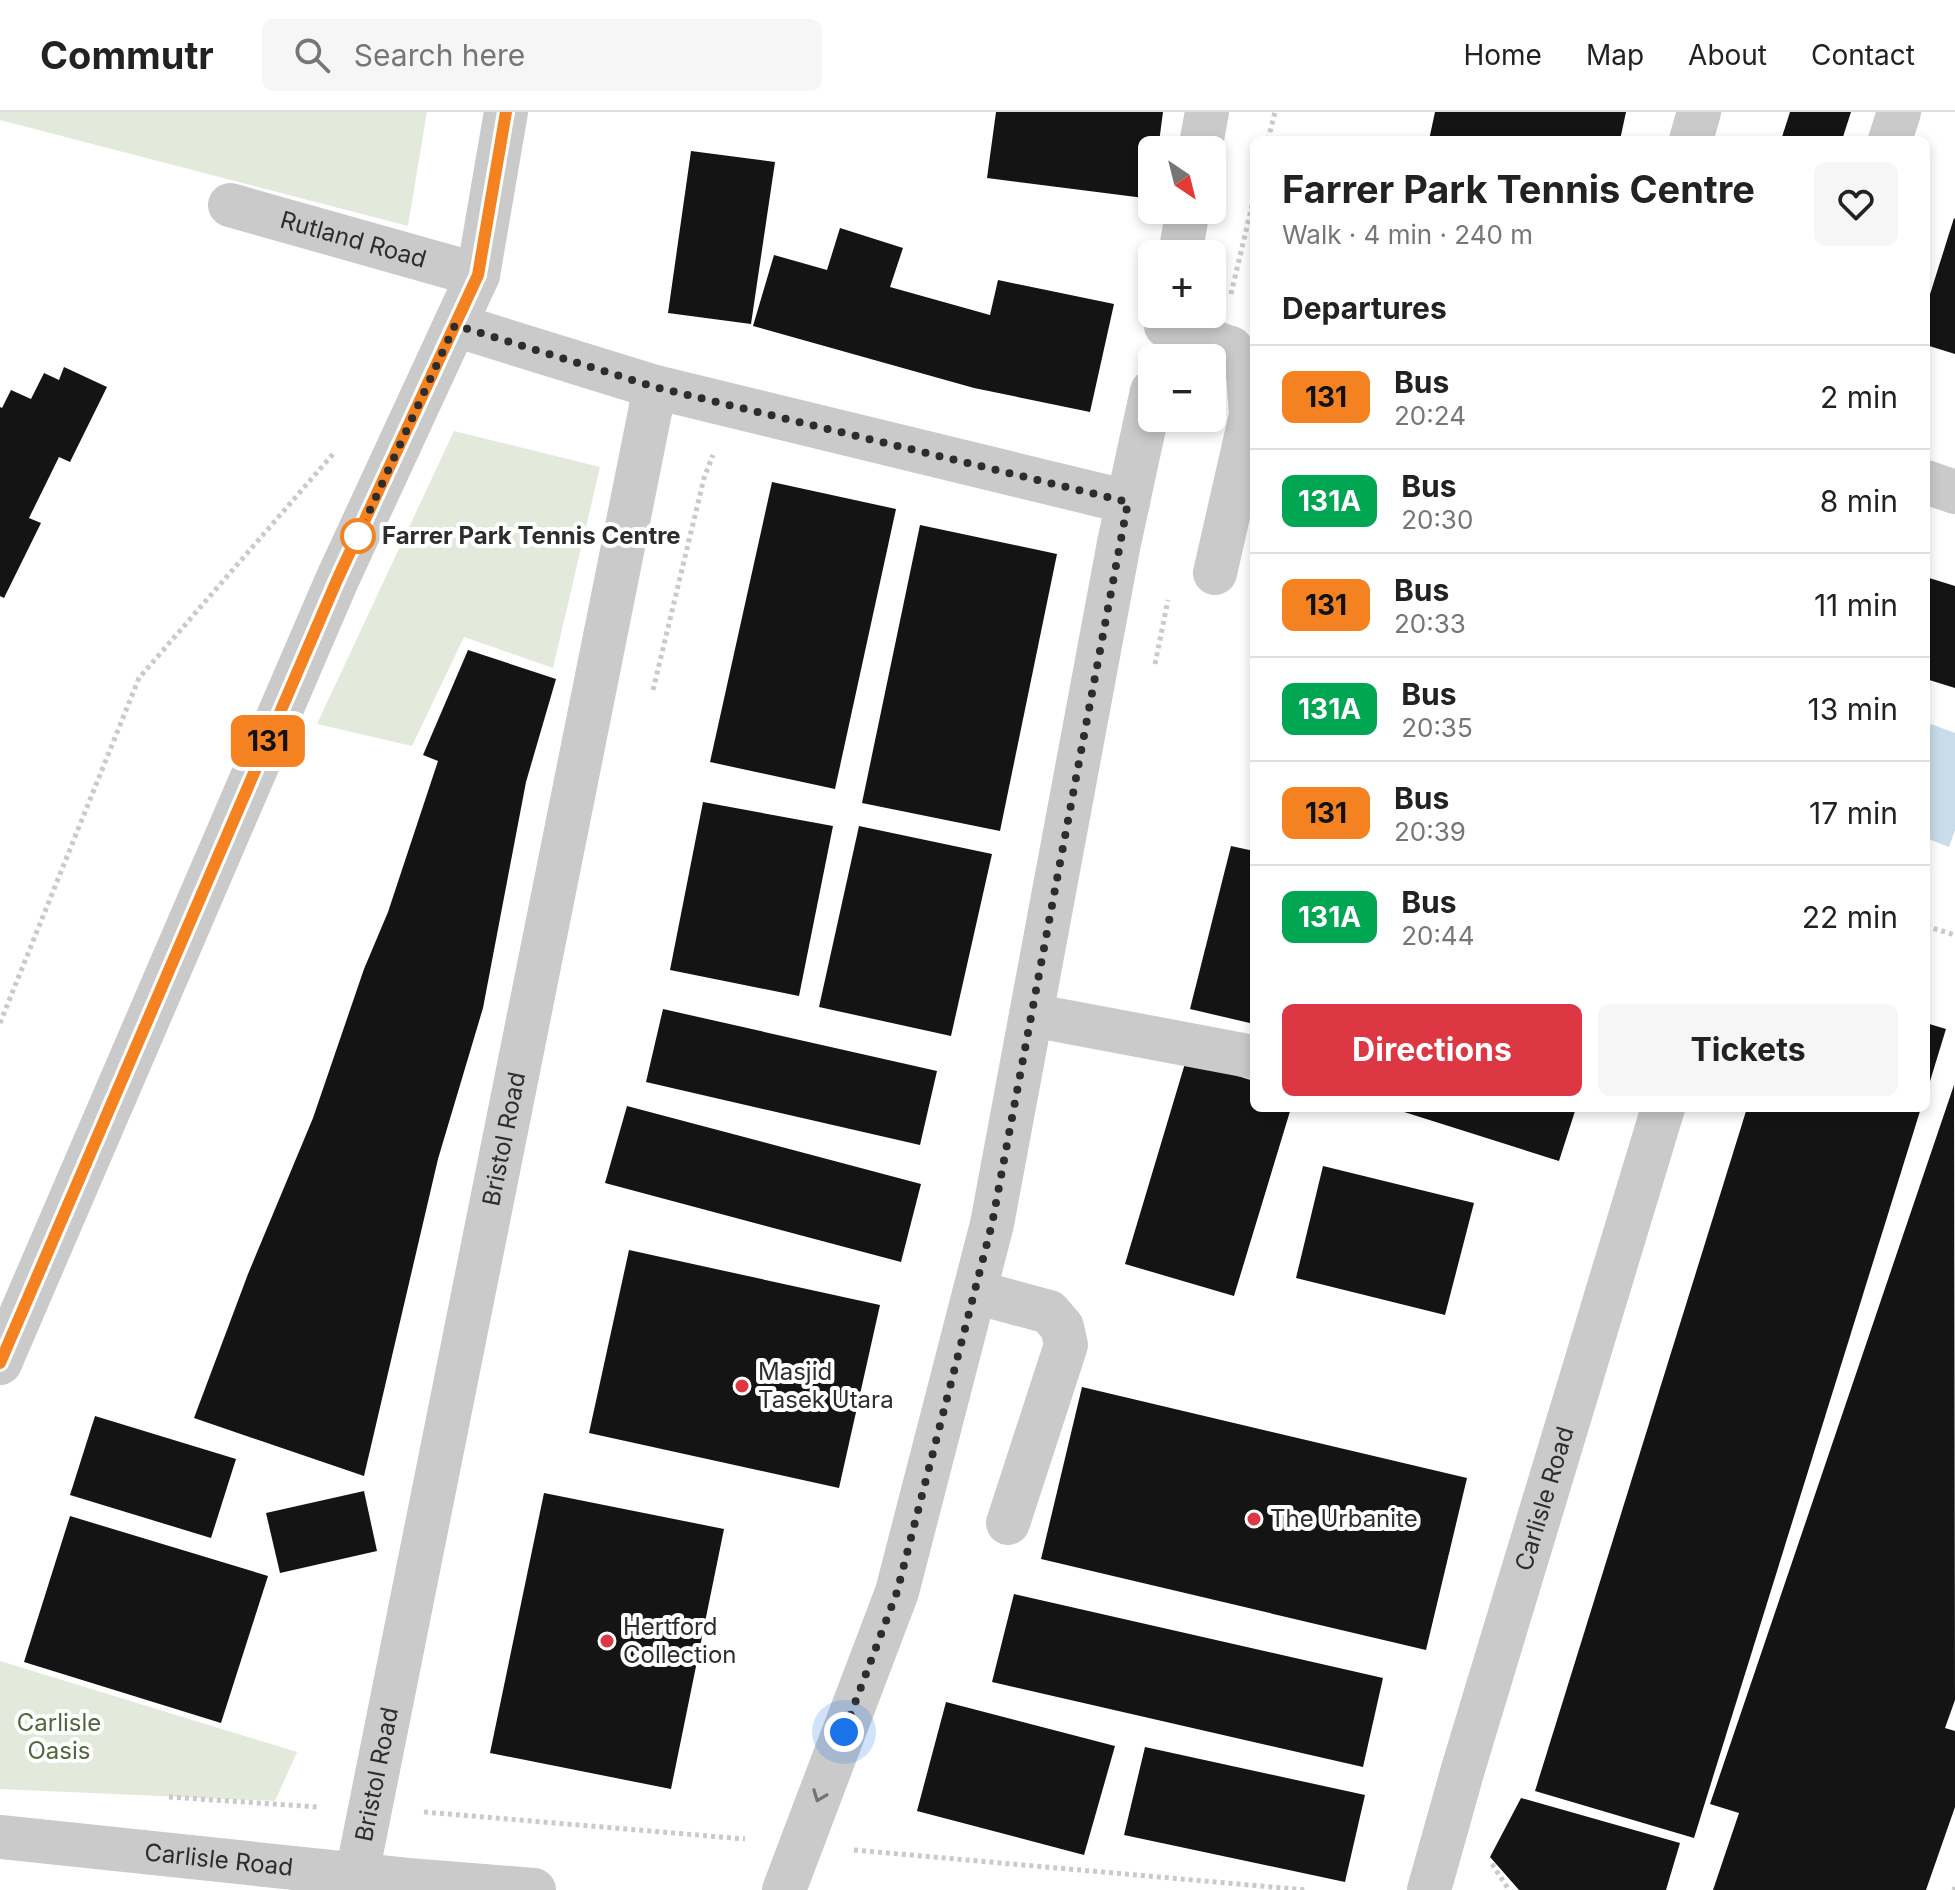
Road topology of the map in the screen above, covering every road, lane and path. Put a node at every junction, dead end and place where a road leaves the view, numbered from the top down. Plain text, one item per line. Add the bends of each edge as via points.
1 (506, 112) edge
2 (1207, 112) edge
3 (1275, 112) edge
4 (1699, 112) edge
5 (1899, 112) edge
6 (1203, 136) edge
7 (1269, 136) edge
8 (1692, 136) edge
9 (1891, 136) edge
10 (230, 205) dead end
11 (1250, 213) edge
12 (478, 275) junction
13 (455, 325) junction
14 (1165, 333) edge
15 (1218, 344) joint
16 (1226, 346) edge
17 (655, 387) junction
18 (1250, 401) edge
19 (1250, 419) edge
20 (1143, 432) edge
21 (717, 445) dead end
22 (340, 447) dead end
23 (1930, 483) edge
24 (1955, 492) edge
25 (1128, 502) junction
26 (1215, 573) dead end
27 (650, 703) dead end
28 (1930, 927) edge
29 (1955, 935) edge
30 (1031, 1015) junction
31 (0, 1023) edge
32 (1250, 1056) edge
33 (1662, 1112) edge
34 (975, 1292) junction
35 (0, 1363) edge
36 (1008, 1523) dead end
37 (424, 1797) dead end
38 (0, 1837) edge
39 (408, 1880) junction
40 (352, 1882) edge
41 (534, 1890) edge
42 (784, 1890) edge
43 (1429, 1890) edge

1 - 12 street
2 - 6 street
3 - 7 path
4 - 8 street
5 - 9 street
10 - 12 street, Rutland Road
11 - 15 path
12 - 13 street
13 - 17 street
13 - 35 street via 337,580
14 - 15 street
16 - 18 street via 1248,373
17 - 25 street
17 - 40 street, Bristol Road
19 - 26 street
20 - 25 street
21 - 27 path via 704,478
22 - 31 path via 139,678
23 - 24 street
25 - 30 street
28 - 29 path
30 - 32 street
30 - 34 street
33 - 43 street, Carlisle Road
34 - 36 street via 1049,1312 1062,1327 1066,1345
34 -> 42 street via 897,1592
37 - 39 path
38 - 40 street, Carlisle Road
39 - 40 street, Carlisle Road
39 - 41 street, Carlisle Road

